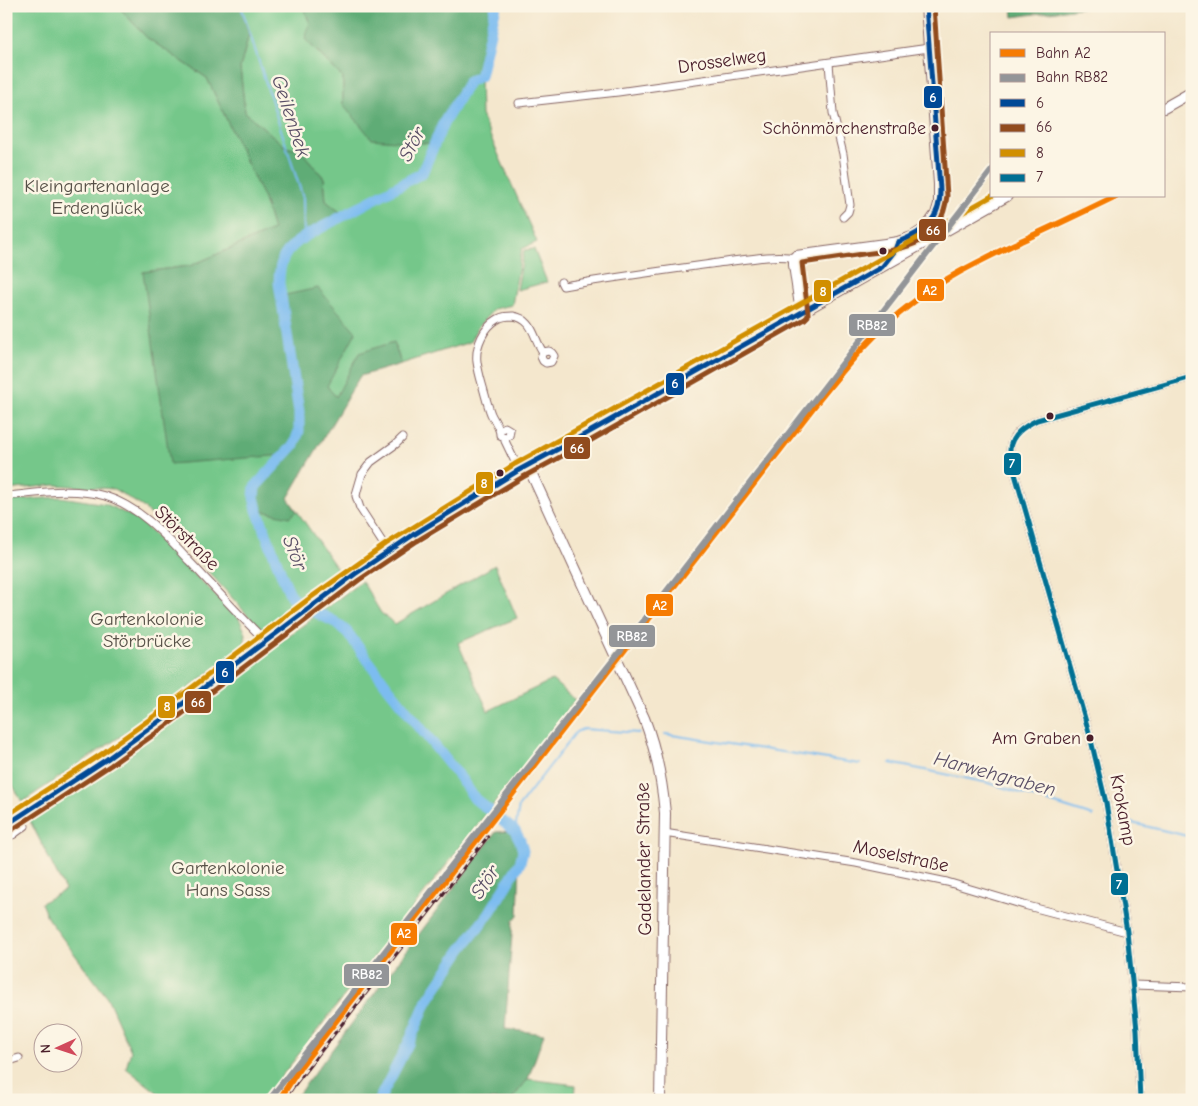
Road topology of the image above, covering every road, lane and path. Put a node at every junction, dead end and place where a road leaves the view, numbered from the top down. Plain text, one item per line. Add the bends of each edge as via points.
1 (926, 6) edge
2 (929, 48) junction
3 (830, 63) junction
4 (1192, 92) edge
5 (519, 103) dead end
6 (1166, 107) edge
7 (1003, 198) edge
8 (844, 216) dead end
9 (794, 258) junction
10 (561, 282) dead end
11 (801, 313) junction
12 (544, 352) dead end
13 (1192, 377) edge
14 (402, 438) dead end
15 (523, 468) junction
16 (6, 496) edge
17 (388, 551) junction
18 (266, 641) junction
19 (7, 825) edge
20 (25, 826) dead end
21 (664, 833) junction
22 (14, 834) junction
23 (6, 838) edge
24 (1128, 932) junction
25 (1134, 985) junction
26 (1192, 987) edge
27 (19, 1058) dead end
28 (6, 1062) edge
29 (660, 1100) edge
30 (1140, 1100) edge

1 - 2 street
2 - 3 street, Drosselweg
2 - 9 street via 940,196 930,224 898,242
3 - 5 street, Drosselweg
3 - 8 street via 833,113 850,205
4 - 6 street
7 - 11 street
9 - 10 street via 735,261 564,286
9 - 11 street
11 - 15 street
12 - 15 street via 530,326 521,318 508,316 492,322 481,338 476,355 494,421
13 - 24 street, Krokamp via 1037,420 1019,430 1010,448 1090,736 1106,803
14 - 17 street via 372,462 362,474 356,491 360,508
15 - 17 street
15 - 21 street, Gadelander Straße via 647,725 660,774
16 - 18 street, Störstraße via 89,493 123,504 161,532
17 - 18 street
18 - 19 street via 115,754
19 - 22 street
20 - 22 street
21 - 24 street, Moselstraße via 885,868
21 - 29 street, Gadelander Straße
22 - 23 street
24 - 25 street, Krokamp
25 - 26 street
25 - 30 street, Krokamp
27 - 28 street

